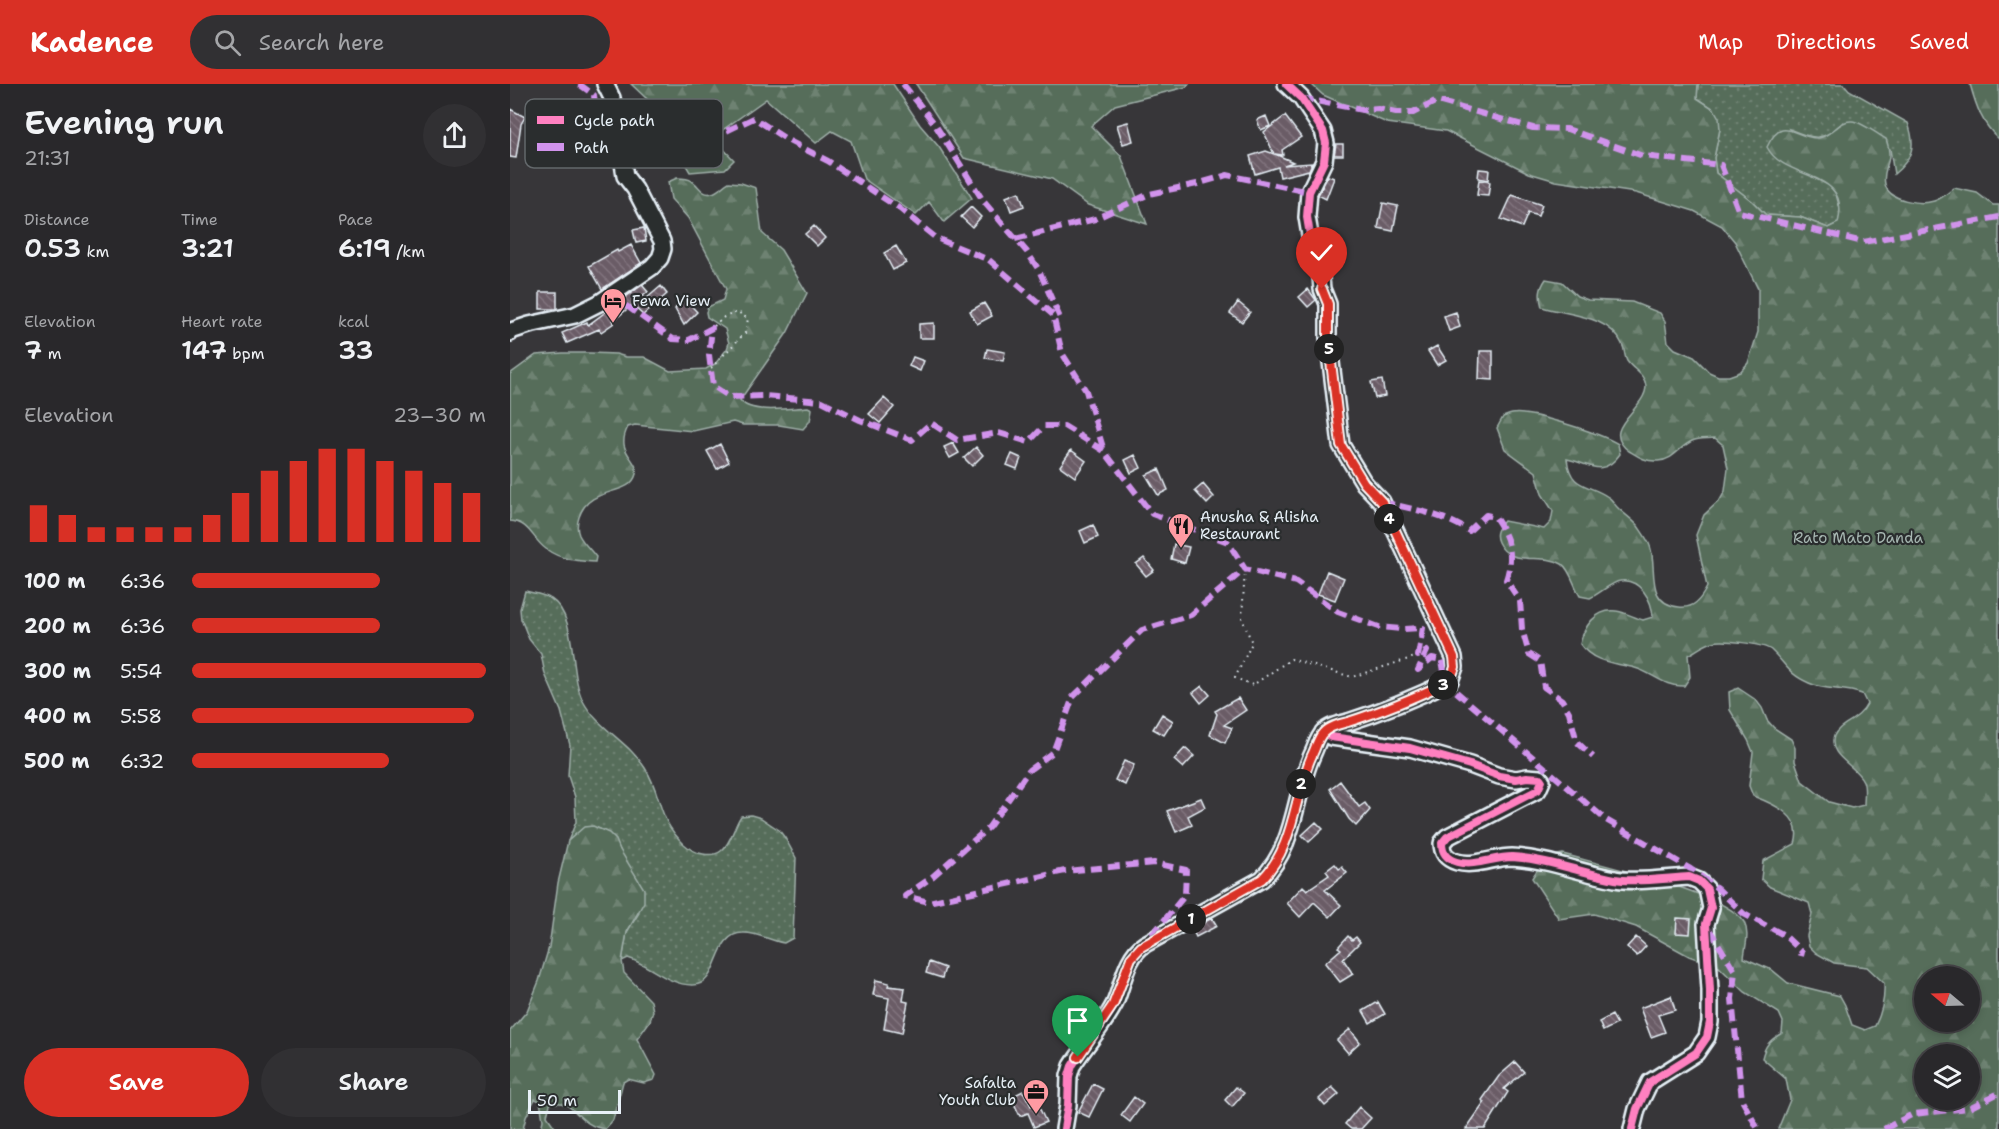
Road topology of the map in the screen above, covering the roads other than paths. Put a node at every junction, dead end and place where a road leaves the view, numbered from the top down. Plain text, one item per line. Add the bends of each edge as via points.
1 (605, 84) edge
2 (1286, 84) edge
3 (612, 99) edge
4 (624, 168) edge
5 (510, 333) edge
6 (1323, 732) junction
7 (1064, 1129) edge
8 (1632, 1129) edge

1 - 3 street
2 - 6 street via 1323,131 1326,143 1324,161 1309,192 1307,218 1319,254 1322,289 1328,304 1328,337 1341,445 1364,483 1382,502 1454,657 1455,667 1450,681
4 - 5 street via 662,241 660,258 642,276 599,303 574,315 529,324
6 - 7 street via 1308,764 1292,828 1274,867 1262,879 1145,944 1134,954 1113,1005 1072,1066
6 - 8 street via 1331,737 1410,748 1498,776 1540,778 1538,790 1447,837 1442,850 1452,861 1468,863 1510,857 1550,862 1618,880 1689,877 1707,889 1712,908 1706,924 1710,990 1707,1037 1696,1053 1650,1082

